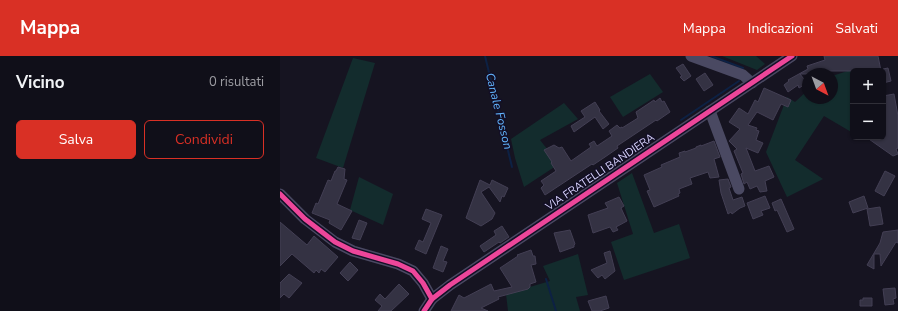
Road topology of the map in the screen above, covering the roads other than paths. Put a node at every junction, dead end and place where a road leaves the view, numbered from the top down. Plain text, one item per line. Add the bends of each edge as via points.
1 (691, 56) edge
2 (792, 56) edge
3 (752, 83) junction
4 (710, 111) junction
5 (739, 189) dead end
6 (280, 194) edge
7 (432, 299) junction
8 (424, 311) edge

1 - 3 street via 743,75
2 - 3 street, VIA FRATELLI BANDIERA
3 - 4 street, VIA FRATELLI BANDIERA
4 - 5 street
4 - 7 street, VIA FRATELLI BANDIERA
6 - 7 street via 305,219 335,242 353,251 413,271
7 - 8 street, VIA FRATELLI BANDIERA

